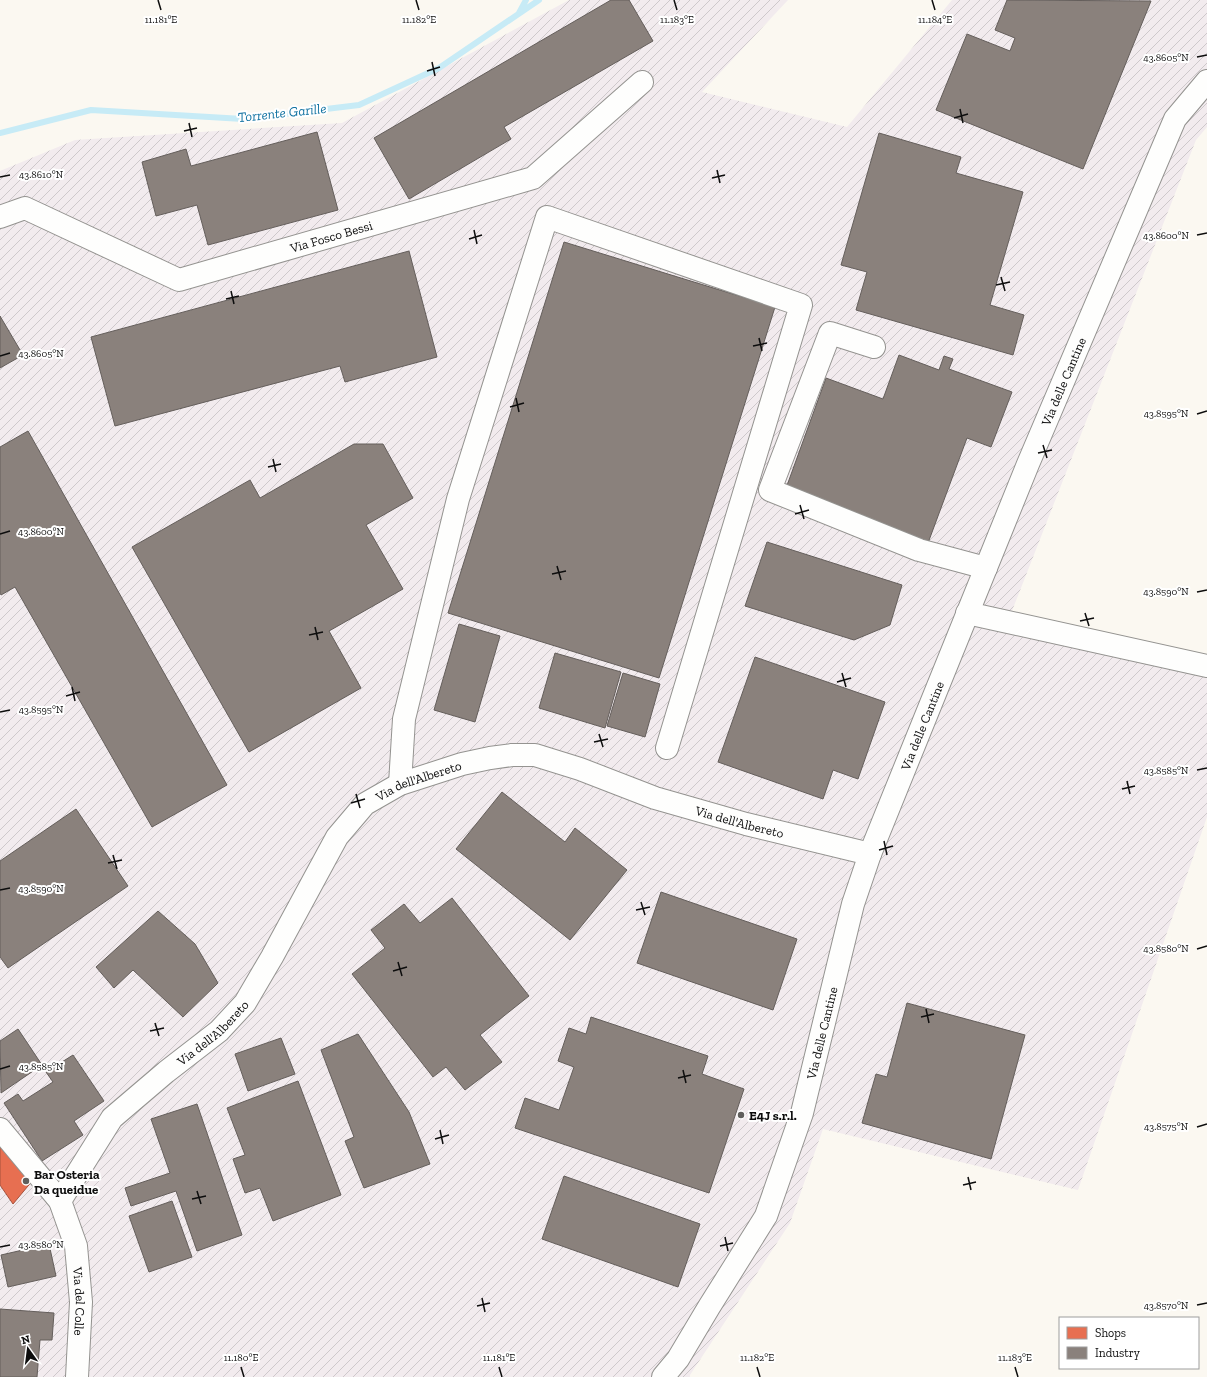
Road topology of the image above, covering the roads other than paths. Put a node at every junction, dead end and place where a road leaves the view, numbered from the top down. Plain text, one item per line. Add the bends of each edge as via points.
1 (1207, 81) edge
2 (642, 82) dead end
3 (0, 217) edge
4 (874, 347) dead end
5 (986, 568) junction
6 (967, 613) junction
7 (1207, 666) edge
8 (667, 748) dead end
9 (400, 784) junction
10 (870, 854) junction
11 (0, 1129) edge
12 (60, 1201) junction
13 (77, 1377) edge
14 (663, 1377) edge

1 - 5 street, Via delle Cantine via 1175,118
2 - 3 street, Via Fosco Bessi via 533,178 179,280 25,208
4 - 5 street via 830,333 770,490 918,550
5 - 6 street, Via delle Cantine
6 - 7 street
6 - 10 street, Via delle Cantine
8 - 9 street via 801,305 547,217 458,499 404,719
9 - 10 street, Via dell'Albereto via 462,764 490,758 536,755 655,798 746,824
9 - 12 street, Via dell'Albereto via 365,804 337,837 245,1003 219,1031 112,1118
10 - 14 street, Via delle Cantine via 853,904 802,1113 766,1216 678,1359
11 - 12 street, Via del Colle
12 - 13 street, Via del Colle via 76,1246 81,1302

